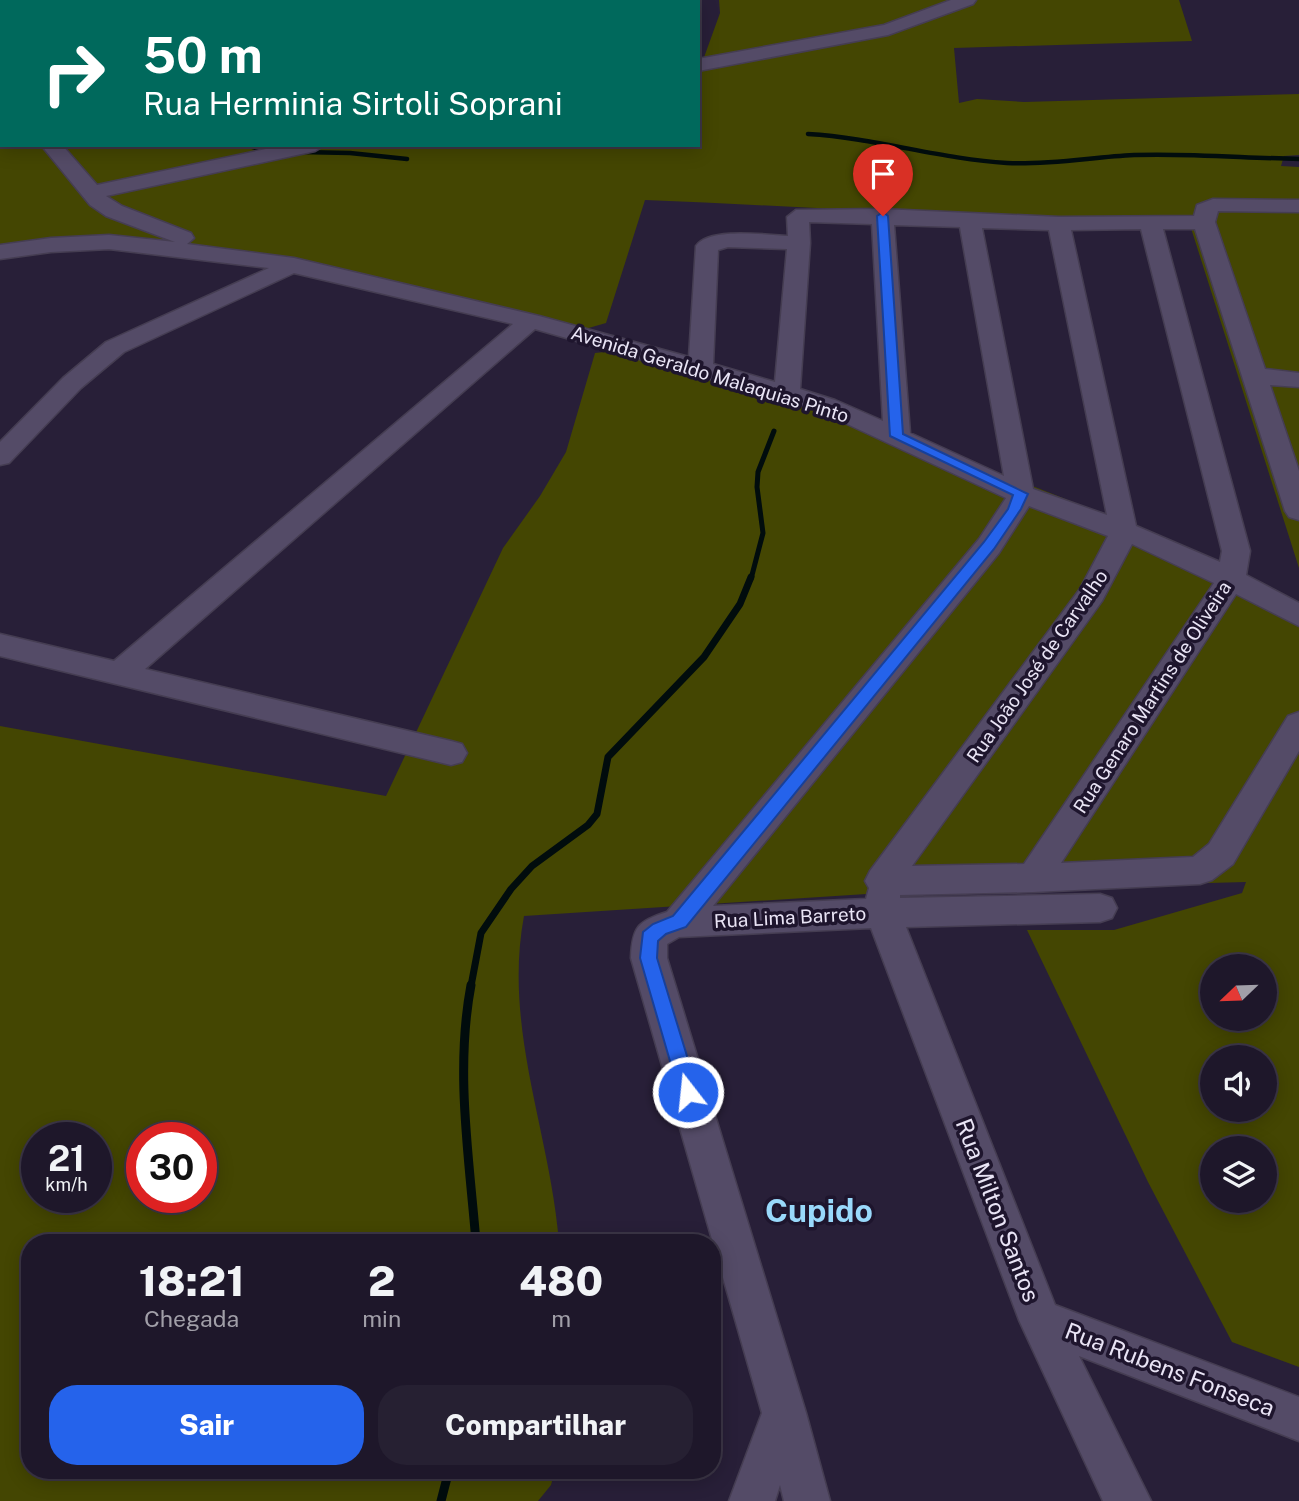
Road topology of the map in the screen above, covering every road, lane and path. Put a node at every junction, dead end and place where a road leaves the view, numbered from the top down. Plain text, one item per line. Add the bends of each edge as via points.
1 (967, 0) edge
2 (700, 65) edge
3 (53, 147) edge
4 (306, 147) edge
5 (90, 193) junction
6 (1297, 210) edge
7 (883, 216) junction
8 (970, 220) junction
9 (1150, 222) junction
10 (1204, 222) junction
11 (1059, 224) junction
12 (799, 243) junction
13 (205, 251) junction
14 (0, 252) edge
15 (294, 265) junction
16 (531, 321) junction
17 (700, 370) junction
18 (1256, 376) junction
19 (1299, 380) edge
20 (787, 393) junction
21 (897, 436) junction
22 (0, 457) edge
23 (1021, 494) junction
24 (1299, 511) edge
25 (1125, 532) junction
26 (1231, 579) junction
27 (1299, 616) edge
28 (0, 645) edge
29 (119, 674) junction
30 (1299, 724) edge
31 (451, 753) dead end
32 (1033, 878) junction
33 (883, 897) junction
34 (1100, 908) dead end
35 (679, 922) junction
36 (1040, 1320) junction
37 (784, 1413) junction
38 (1299, 1419) edge
39 (752, 1501) edge
40 (807, 1501) edge
41 (1128, 1501) edge

1 - 2 street via 888,30
3 - 5 street
4 - 5 street
5 - 13 street via 114,211
6 - 10 street via 1213,205 1205,209
7 - 8 street
7 - 12 street via 808,214 798,218
7 - 21 street
8 - 11 street
8 - 23 street
9 - 10 street
9 - 11 street
9 - 26 street, Rua Genaro Martins de Oliveira via 1236,551
10 - 18 street
11 - 25 street
12 - 17 street via 726,240 708,246
12 - 20 street
13 - 14 street, Avenida Geraldo Malaquias Pinto via 109,242
13 - 15 street, Avenida Geraldo Malaquias Pinto
15 - 16 street, Avenida Geraldo Malaquias Pinto
15 - 22 street via 114,347
16 - 17 street, Avenida Geraldo Malaquias Pinto
16 - 29 street
17 - 20 street, Avenida Geraldo Malaquias Pinto
18 - 19 street
18 - 24 street
20 - 21 street, Avenida Geraldo Malaquias Pinto
21 - 23 street, Avenida Geraldo Malaquias Pinto
23 - 25 street, Avenida Geraldo Malaquias Pinto
23 - 35 street via 989,546
25 - 26 street, Avenida Geraldo Malaquias Pinto
25 - 33 street, Rua João José de Carvalho via 1092,594
26 - 27 street, Avenida Geraldo Malaquias Pinto
26 - 32 street, Rua Genaro Martins de Oliveira
28 - 29 street
29 - 31 street
30 - 32 street, Rua Lima Barreto via 1221,854 1210,864 1185,872
32 - 33 street, Rua Lima Barreto
33 - 34 street, Rua Lima Barreto
33 - 35 street, Rua Lima Barreto
33 - 36 street, Rua Milton Santos
35 - 37 street, Rua Lima Barreto via 649,938 649,958
36 - 38 street, Rua Rubens Fonseca
36 - 41 street, Rua Milton Santos
37 - 39 street
37 - 40 street, Rua Lima Barreto

